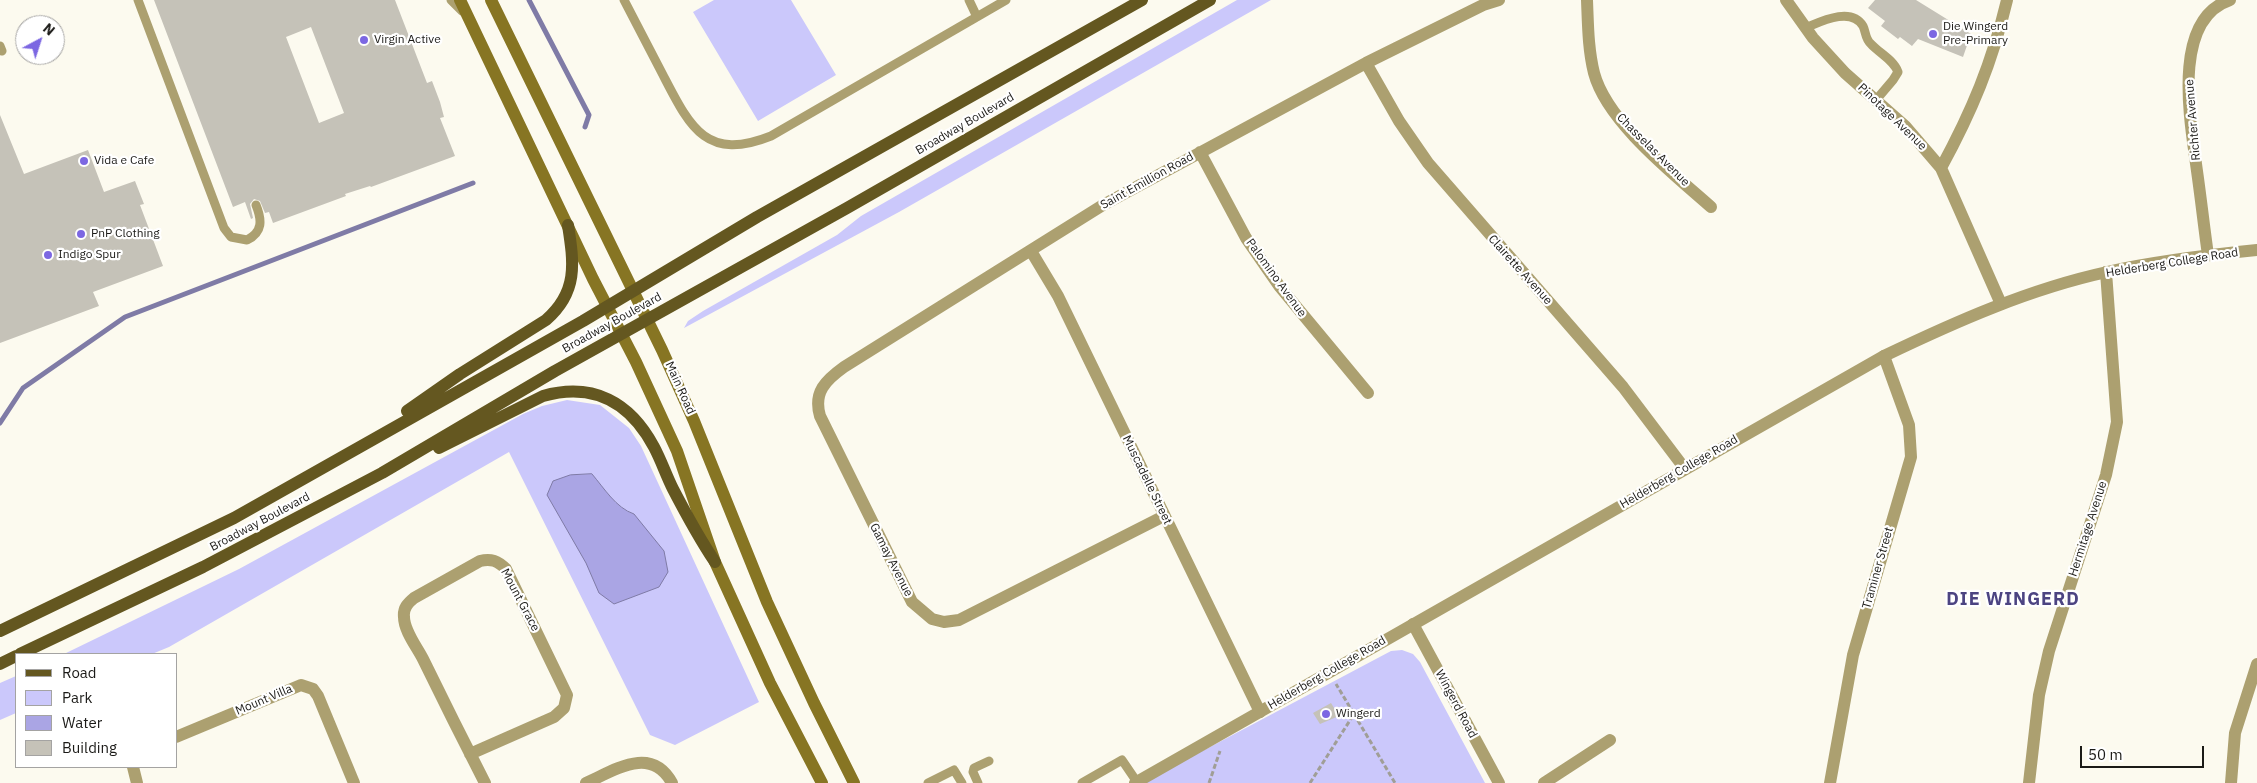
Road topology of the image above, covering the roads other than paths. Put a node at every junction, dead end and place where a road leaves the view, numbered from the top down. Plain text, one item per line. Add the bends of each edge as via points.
1 (138, 0) edge
2 (452, 0) edge
3 (460, 0) edge
4 (491, 0) edge
5 (624, 0) edge
6 (969, 0) edge
7 (1006, 0) edge
8 (1142, 0) edge
9 (1210, 0) edge
10 (1498, 0) edge
11 (1587, 0) edge
12 (1786, 0) edge
13 (2007, 0) edge
14 (2230, 0) edge
15 (976, 17) junction
16 (471, 20) junction
17 (1805, 28) junction
18 (1366, 63) junction
19 (1876, 100) junction
20 (1200, 152) junction
21 (1941, 168) junction
22 (256, 205) dead end
23 (1711, 207) dead end
24 (568, 225) junction
25 (2257, 250) edge
26 (1031, 251) junction
27 (2208, 255) junction
28 (2106, 272) junction
29 (633, 291) junction
30 (2001, 304) junction
31 (607, 307) junction
32 (647, 319) junction
33 (622, 334) junction
34 (1884, 356) junction
35 (1368, 393) dead end
36 (818, 395) joint
37 (356, 447) junction
38 (1684, 469) junction
39 (382, 474) junction
40 (1164, 516) junction
41 (715, 562) junction
42 (1413, 624) junction
43 (0, 631) edge
44 (22, 653) edge
45 (15, 656) edge
46 (0, 664) edge
47 (2257, 664) edge
48 (1260, 712) junction
49 (178, 736) edge
50 (1610, 740) dead end
51 (470, 754) junction
52 (990, 761) dead end
53 (133, 768) edge
54 (136, 783) edge
55 (354, 783) edge
56 (484, 783) edge
57 (586, 783) edge
58 (672, 783) edge
59 (822, 783) edge
60 (854, 783) edge
61 (928, 783) edge
62 (962, 783) edge
63 (978, 783) edge
64 (1082, 783) edge
65 (1136, 783) edge
66 (1499, 783) edge
67 (1544, 783) edge
68 (1830, 783) edge
69 (2029, 783) edge
70 (2231, 783) edge

1 - 22 lane via 224,228 231,238 247,240 257,233 261,222
2 - 16 lane
3 - 16 main road
4 - 29 main road, Main Road
5 - 15 lane via 688,122 708,139 733,146 771,136
6 - 15 lane
7 - 15 lane
8 - 29 main road, Broadway Boulevard
9 - 32 main road, Broadway Boulevard
10 - 18 street, Saint Emillion Road
11 - 23 street, Chasselas Avenue via 1594,73 1612,108 1630,131
12 - 17 street, Pinotage Avenue
13 - 21 street via 1981,88
14 - 27 street, Richter Avenue via 2206,16 2194,43 2189,67 2191,124
16 - 24 main road
17 - 19 street, Pinotage Avenue via 1845,73
17 - 19 lane via 1839,17 1850,17 1859,22 1868,42 1894,64 1898,72
18 - 20 street, Saint Emillion Road
18 - 38 street, Clairette Avenue via 1399,121 1428,163 1623,387
19 - 21 street, Pinotage Avenue
20 - 26 street, Saint Emillion Road via 1103,205
20 - 35 street, Palomino Avenue via 1246,238 1280,287
21 - 30 street, Pinotage Avenue
24 - 31 main road
24 - 37 main road via 573,273 568,292 555,312
25 - 27 street, Helderberg College Road
26 - 36 street, Saint Emillion Road via 844,367 829,378
26 - 40 street, Muscadelle Street via 1058,296
27 - 28 street, Helderberg College Road
28 - 30 street, Helderberg College Road
28 - 69 street, Hermitage Avenue via 2117,422 2106,475 2049,651 2038,704
29 - 31 main road, Broadway Boulevard
29 - 32 main road, Main Road
30 - 34 street, Helderberg College Road
31 - 33 main road
31 - 37 main road, Broadway Boulevard
32 - 33 main road, Broadway Boulevard
32 - 60 main road, Main Road via 694,421 767,602
33 - 39 main road, Broadway Boulevard
33 - 41 main road via 677,451
34 - 38 street, Helderberg College Road
34 - 68 street, Traminer Street via 1909,425 1911,457 1853,656
36 - 40 street, Gamay Avenue via 820,416 898,576 912,602 932,619 944,622 959,620
37 - 43 main road, Broadway Boulevard via 234,518
38 - 42 street, Helderberg College Road
39 - 41 main road via 543,396 560,391 598,394 614,401 638,422 654,446 695,531
39 - 44 main road, Broadway Boulevard via 203,567
40 - 48 street, Muscadelle Street
41 - 59 main road via 770,683
42 - 48 street, Helderberg College Road
42 - 66 street, Wingerd Road
45 - 46 main road
47 - 70 street via 2235,733
48 - 65 street, Helderberg College Road
49 - 55 street, Mount Villa via 301,685 318,696
50 - 67 street
51 - 51 street, Mount Grace via 406,627 404,611 414,598 488,559 506,569 567,695 564,708 554,717
51 - 56 street, Mount Grace
52 - 63 lane via 974,768
53 - 54 street
57 - 58 street via 639,762 656,764
61 - 62 lane via 954,770
64 - 65 lane via 1122,760

